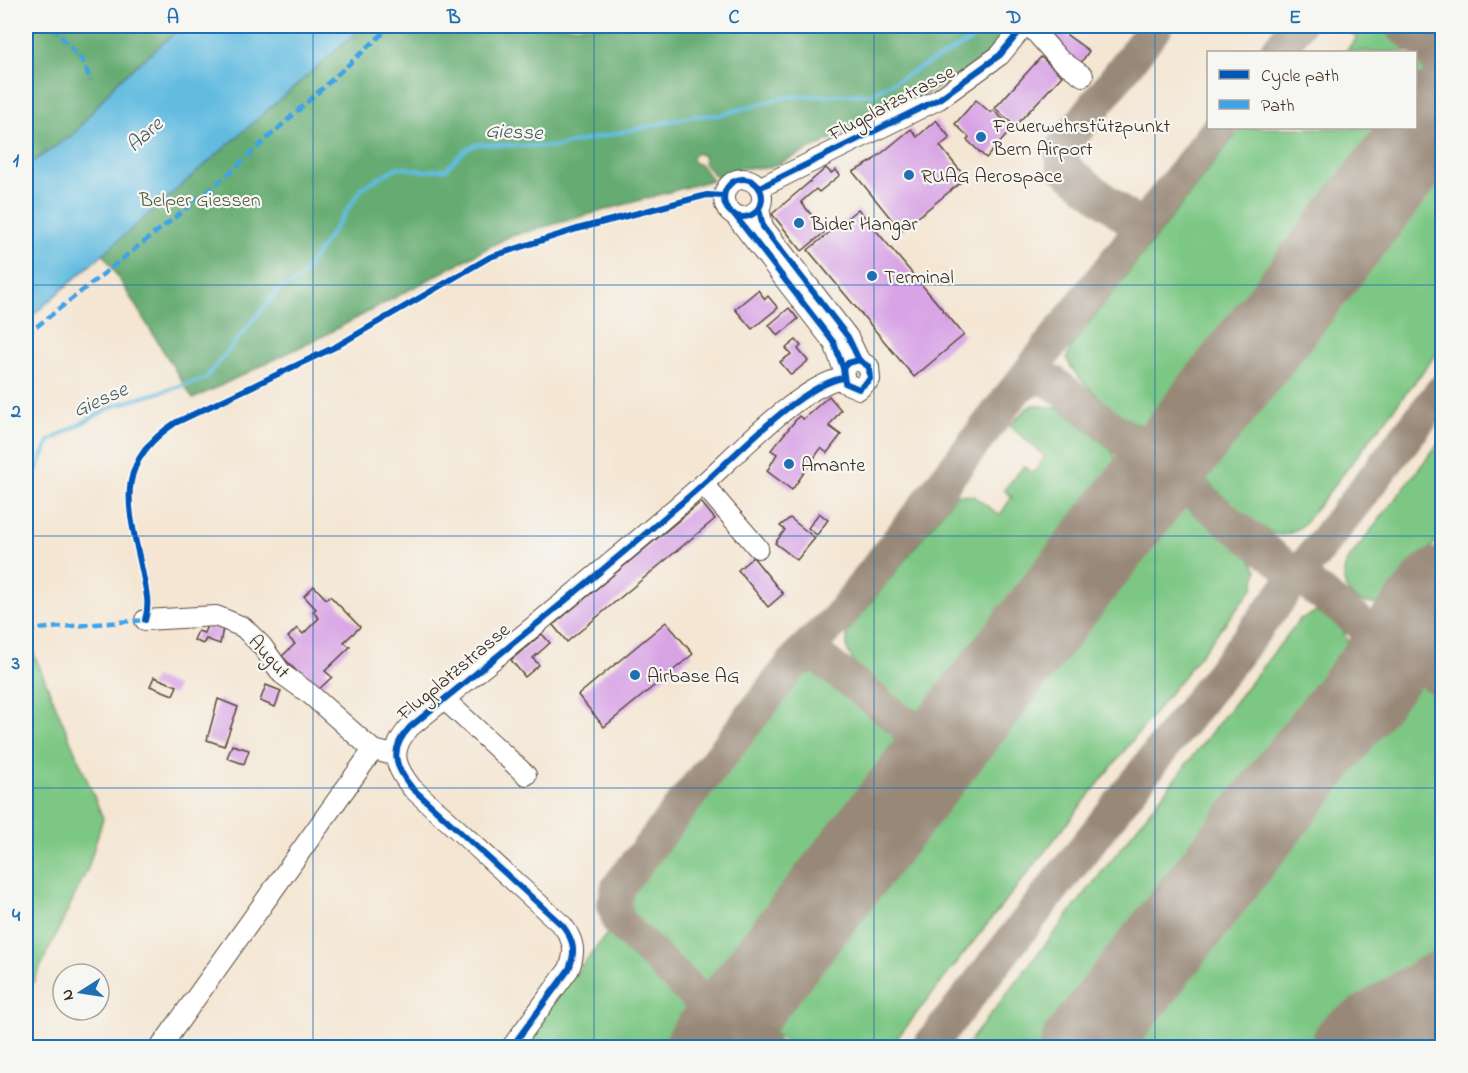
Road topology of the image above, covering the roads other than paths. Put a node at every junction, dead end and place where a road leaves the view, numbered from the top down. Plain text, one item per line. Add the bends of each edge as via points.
1 (1024, 26) edge
2 (1030, 26) edge
3 (1083, 76) dead end
4 (759, 188) junction
5 (759, 209) junction
6 (734, 214) junction
7 (848, 369) junction
8 (703, 484) junction
9 (758, 548) dead end
10 (145, 620) dead end
11 (444, 699) junction
12 (373, 750) junction
13 (394, 754) junction
14 (526, 775) dead end
15 (160, 1047) edge
16 (511, 1047) edge

1 - 4 street, Flugplatzstrasse via 1000,55 939,99
2 - 3 street via 1059,59
4 - 5 street
4 - 6 street via 748,180 732,183 725,201
5 - 6 street via 747,216
5 - 7 street via 763,227 848,337
6 - 7 street via 834,343
7 - 8 street, Flugplatzstrasse via 788,410
8 - 9 street
8 - 11 street, Flugplatzstrasse
10 - 12 street, Augut via 216,616 243,627 282,674
11 - 13 street, Flugplatzstrasse via 403,734
11 - 14 street
12 - 13 street
12 - 15 street
13 - 16 street via 400,773 412,788 563,926 573,944 574,958 569,969

